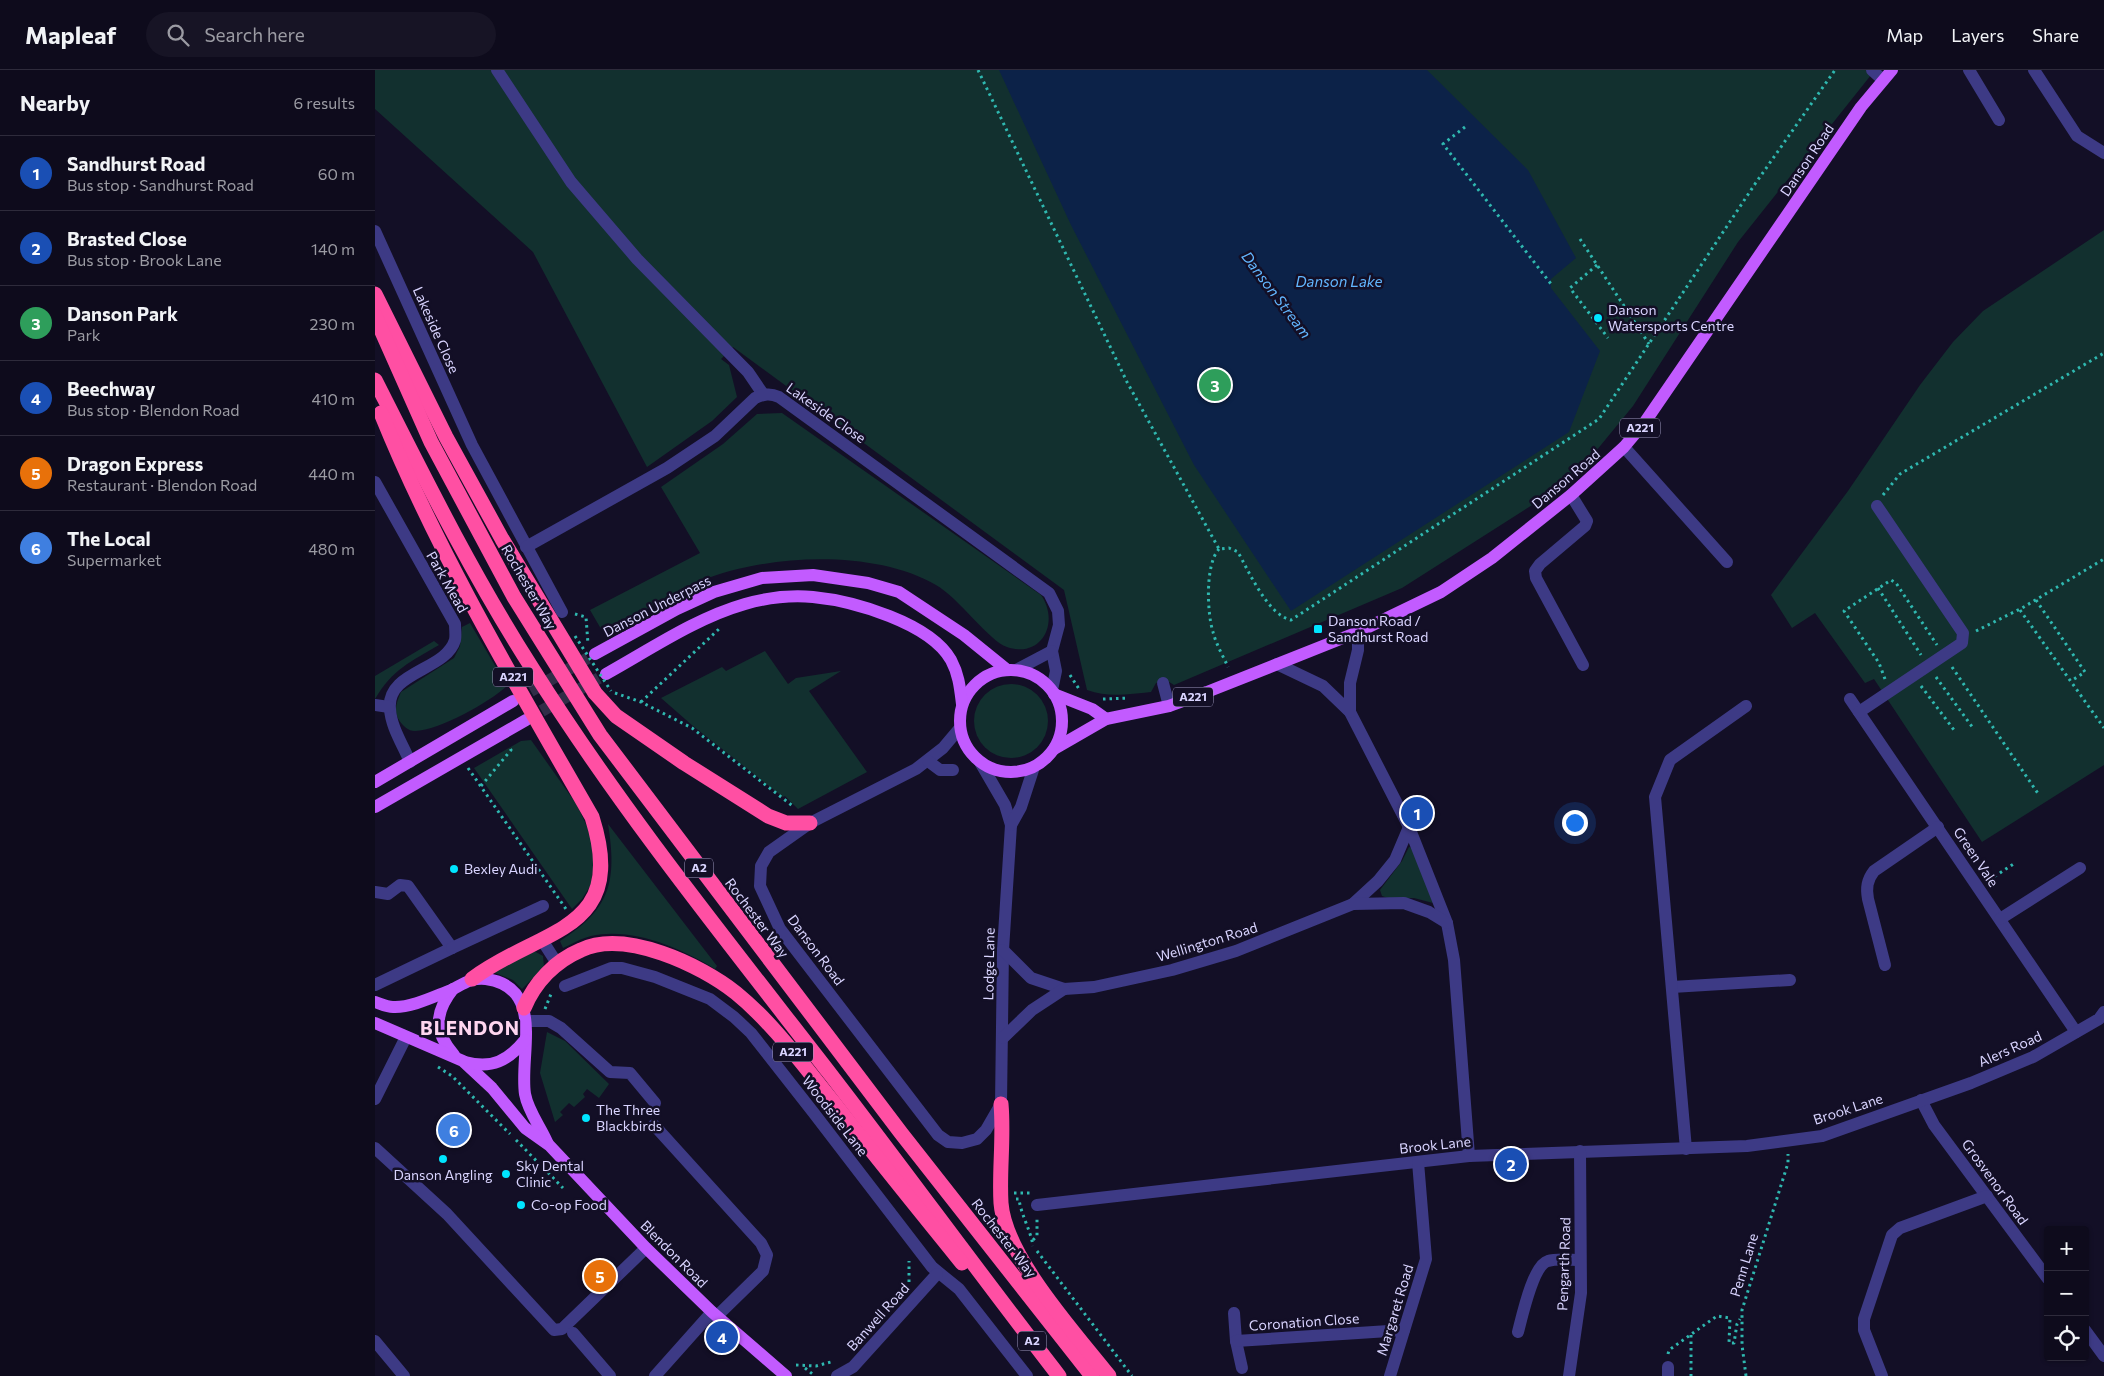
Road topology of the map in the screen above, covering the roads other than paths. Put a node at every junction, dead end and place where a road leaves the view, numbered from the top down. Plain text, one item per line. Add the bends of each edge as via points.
1 (497, 70) edge
2 (1872, 70) edge
3 (1892, 70) edge
4 (1969, 70) edge
5 (2034, 70) edge
6 (1883, 80) junction
7 (1999, 120) dead end
8 (2104, 153) edge
9 (375, 231) edge
10 (375, 294) edge
11 (375, 316) edge
12 (375, 380) edge
13 (763, 394) junction
14 (375, 398) edge
15 (1624, 447) junction
16 (375, 482) edge
17 (1571, 495) junction
18 (1877, 506) road end
19 (526, 547) junction
20 (1727, 562) dead end
21 (562, 612) road end
22 (1358, 632) junction
23 (1052, 651) junction
24 (595, 654) tunnel mouth
25 (1277, 664) junction
26 (1583, 665) dead end
27 (1011, 669) junction
28 (606, 674) tunnel mouth
29 (1163, 683) dead end
30 (1053, 692) junction
31 (1850, 698) dead end
32 (513, 701) tunnel mouth
33 (962, 704) junction
34 (375, 705) edge
35 (389, 706) junction
36 (1169, 706) junction
37 (1746, 706) dead end
38 (1350, 712) junction
39 (1859, 712) junction
40 (526, 720) tunnel mouth
41 (1106, 720) junction
42 (959, 730) junction
43 (1054, 749) junction
44 (928, 761) junction
45 (410, 762) junction
46 (980, 762) junction
47 (1034, 767) junction
48 (953, 770) dead end
49 (375, 782) edge
50 (375, 806) edge
51 (811, 824) junction
52 (1011, 825) junction
53 (1409, 827) junction
54 (1938, 827) junction
55 (2080, 868) dead end
56 (375, 892) edge
57 (1353, 904) junction
58 (543, 906) dead end
59 (2000, 919) junction
60 (1447, 923) junction
61 (542, 940) junction
62 (452, 948) junction
63 (1003, 950) junction
64 (557, 965) junction
65 (1885, 965) dead end
66 (472, 979) junction
67 (1790, 980) dead end
68 (375, 985) edge
69 (1672, 987) junction
70 (453, 989) junction
71 (1064, 990) junction
72 (563, 991) road end
73 (375, 1002) edge
74 (526, 1014) junction
75 (2102, 1019) edge
76 (375, 1023) edge
77 (2076, 1032) junction
78 (406, 1037) junction
79 (1003, 1038) junction
80 (525, 1040) junction
81 (459, 1058) junction
82 (375, 1099) edge
83 (1921, 1100) junction
84 (655, 1103) dead end
85 (1001, 1104) junction
86 (654, 1125) dead end
87 (549, 1145) junction
88 (375, 1148) edge
89 (1685, 1149) junction
90 (1580, 1151) junction
91 (1469, 1156) junction
92 (1418, 1162) junction
93 (1987, 1196) junction
94 (1037, 1205) road end
95 (646, 1248) junction
96 (1580, 1260) junction
97 (937, 1274) junction
98 (2044, 1274) edge
99 (1005, 1307) junction
100 (1234, 1313) dead end
101 (714, 1314) junction
102 (1404, 1330) junction
103 (1518, 1332) dead end
104 (573, 1333) dead end
105 (2089, 1335) edge
106 (375, 1341) edge
107 (1236, 1341) junction
108 (2104, 1356) edge
109 (1242, 1368) dead end
110 (404, 1376) edge
111 (610, 1376) edge
112 (655, 1376) edge
113 (786, 1376) edge
114 (837, 1376) edge
115 (1027, 1376) edge
116 (1059, 1376) edge
117 (1092, 1376) edge
118 (1109, 1376) edge
119 (1390, 1376) edge
120 (1569, 1376) edge
121 (1882, 1376) edge

1 - 13 street via 571,182 637,259 748,372
2 - 6 street
3 - 6 main road, Danson Road / A221
4 - 7 street
5 - 8 street via 2077,136
6 - 15 main road, Danson Road / A221 via 1861,107 1661,400
9 - 19 street, Lakeside Close via 473,445
10 - 51 highway via 446,437 497,530 595,693 616,716 768,816 785,823
11 - 117 highway, Rochester Way / A2 via 431,442 514,597 601,736 901,1133
12 - 99 highway, A2 via 482,584 583,747 658,852 921,1191
13 - 19 street, Lakeside Close via 715,436 667,468
13 - 23 street, Lakeside Close via 779,397 1049,593 1058,611 1059,625
14 - 61 highway, A221 via 449,557 592,817 600,842 599,890 575,922
15 - 17 main road, Danson Road / A221
15 - 20 street
16 - 35 street, Park Mead via 455,624 455,639 450,650 395,688
17 - 22 main road, Danson Road / A221 via 1493,558 1441,592
17 - 26 street via 1585,514 1585,526 1535,571
18 - 39 street via 1963,633 1963,638 1962,643 1944,656
19 - 21 street, Lakeside Close
22 - 25 main road, Danson Road / A221
22 - 38 street via 1358,650 1350,683
23 - 27 street
23 - 30 street, Lakeside Close via 1056,671
24 - 27 main road, Danson Underpass via 714,592 762,578 813,575 867,583 899,592
25 - 36 main road, Danson Road / A221
25 - 38 street via 1323,686
27 - 30 main road via 1033,674
27 - 33 main road via 991,673 978,680
28 - 33 main road via 683,631 745,604 813,597 875,610 902,621 937,644 950,659 959,680
29 - 36 street
30 - 41 main road via 1093,709
30 - 43 main road via 1061,707 1062,722
31 - 39 street, Green Vale
32 - 45 main road, A221
33 - 42 main road
34 - 35 street
35 - 45 street
36 - 41 main road, Danson Road / A221
37 - 69 street via 1670,760 1655,798
38 - 53 street
39 - 54 street, Green Vale
40 - 50 main road
41 - 43 main road, Danson Road / A221
42 - 44 street, Danson Road
42 - 46 main road via 969,752
43 - 47 main road
44 - 48 street via 940,770
44 - 51 street, Danson Road
45 - 49 main road, A221
46 - 47 main road via 1004,772
46 - 52 street, Lodge Lane via 1005,806
47 - 52 street, Lodge Lane
51 - 85 street, Danson Road via 769,852 761,866 760,886 780,929 939,1136 955,1143 977,1139
52 - 63 street, Lodge Lane
53 - 57 street, Wellington Road via 1395,860
53 - 60 street
54 - 59 street, Green Vale
54 - 65 street via 1870,877 1867,899
55 - 59 street
56 - 62 street via 388,894 400,885 408,886
57 - 60 street, Wellington Road via 1404,904 1429,912
57 - 71 street, Wellington Road via 1235,951 1172,970 1094,987
58 - 62 street
59 - 77 street, Green Vale
60 - 91 street via 1454,960
61 - 64 street
61 - 66 highway, A221 via 494,963
62 - 68 street
63 - 71 street, Wellington Road via 1031,978
63 - 79 street, Lodge Lane
64 - 74 highway, A221 via 535,986
64 - 99 highway, A221 via 574,953 593,946 639,947 686,962 736,993 780,1036 965,1268
66 - 70 main road, A221
66 - 74 main road via 494,980 506,985 515,993
67 - 69 street
69 - 89 street
70 - 73 main road, A221 via 405,1006 393,1007
70 - 81 main road, Blendon Road via 439,1015 439,1030 445,1044
71 - 79 street, Wellington Road via 1032,1010
72 - 97 street, Woodside Lane via 611,968 622,968 710,999 734,1017 751,1033
74 - 80 main road, Blendon Road / A221
74 - 84 street via 561,1028 610,1072 630,1073
75 - 77 street, Alers Road
76 - 78 main road, Blendon Road
77 - 83 street, Alers Road via 2033,1057
78 - 81 main road, Blendon Road
78 - 82 street
79 - 85 street, Lodge Lane
80 - 81 main road, Blendon Road via 502,1062 483,1066
80 - 87 main road, Blendon Road via 527,1103
81 - 87 main road, Blendon Road via 492,1088 525,1128
83 - 89 street, Brook Lane via 1822,1136 1747,1146
83 - 93 street, Grosvenor Road via 1934,1124
85 - 118 highway via 1001,1205 1009,1236 1040,1287
86 - 101 street via 767,1255 763,1271
87 - 95 main road, Blendon Road
88 - 95 street via 447,1214 554,1330 562,1329
89 - 90 street, Brook Lane
90 - 91 street, Brook Lane
90 - 96 street, Pengarth Road
91 - 92 street, Brook Lane
92 - 94 street, Brook Lane
92 - 102 street, Margaret Road via 1426,1259
93 - 98 street, Grosvenor Road
93 - 121 street via 1900,1228 1892,1235 1864,1319 1864,1330
95 - 101 main road, Blendon Road
96 - 103 street via 1548,1261 1540,1266
96 - 120 street, Pengarth Road via 1581,1293
97 - 114 street, Banwell Road via 853,1367
97 - 115 street, Woodside Lane via 959,1289
99 - 116 highway, A2
100 - 107 street, Coronation Close
101 - 112 street
101 - 113 main road, Blendon Road
102 - 107 street, Coronation Close
102 - 119 street, Margaret Road
104 - 111 street
105 - 108 street
106 - 110 street
107 - 109 street, Coronation Close

